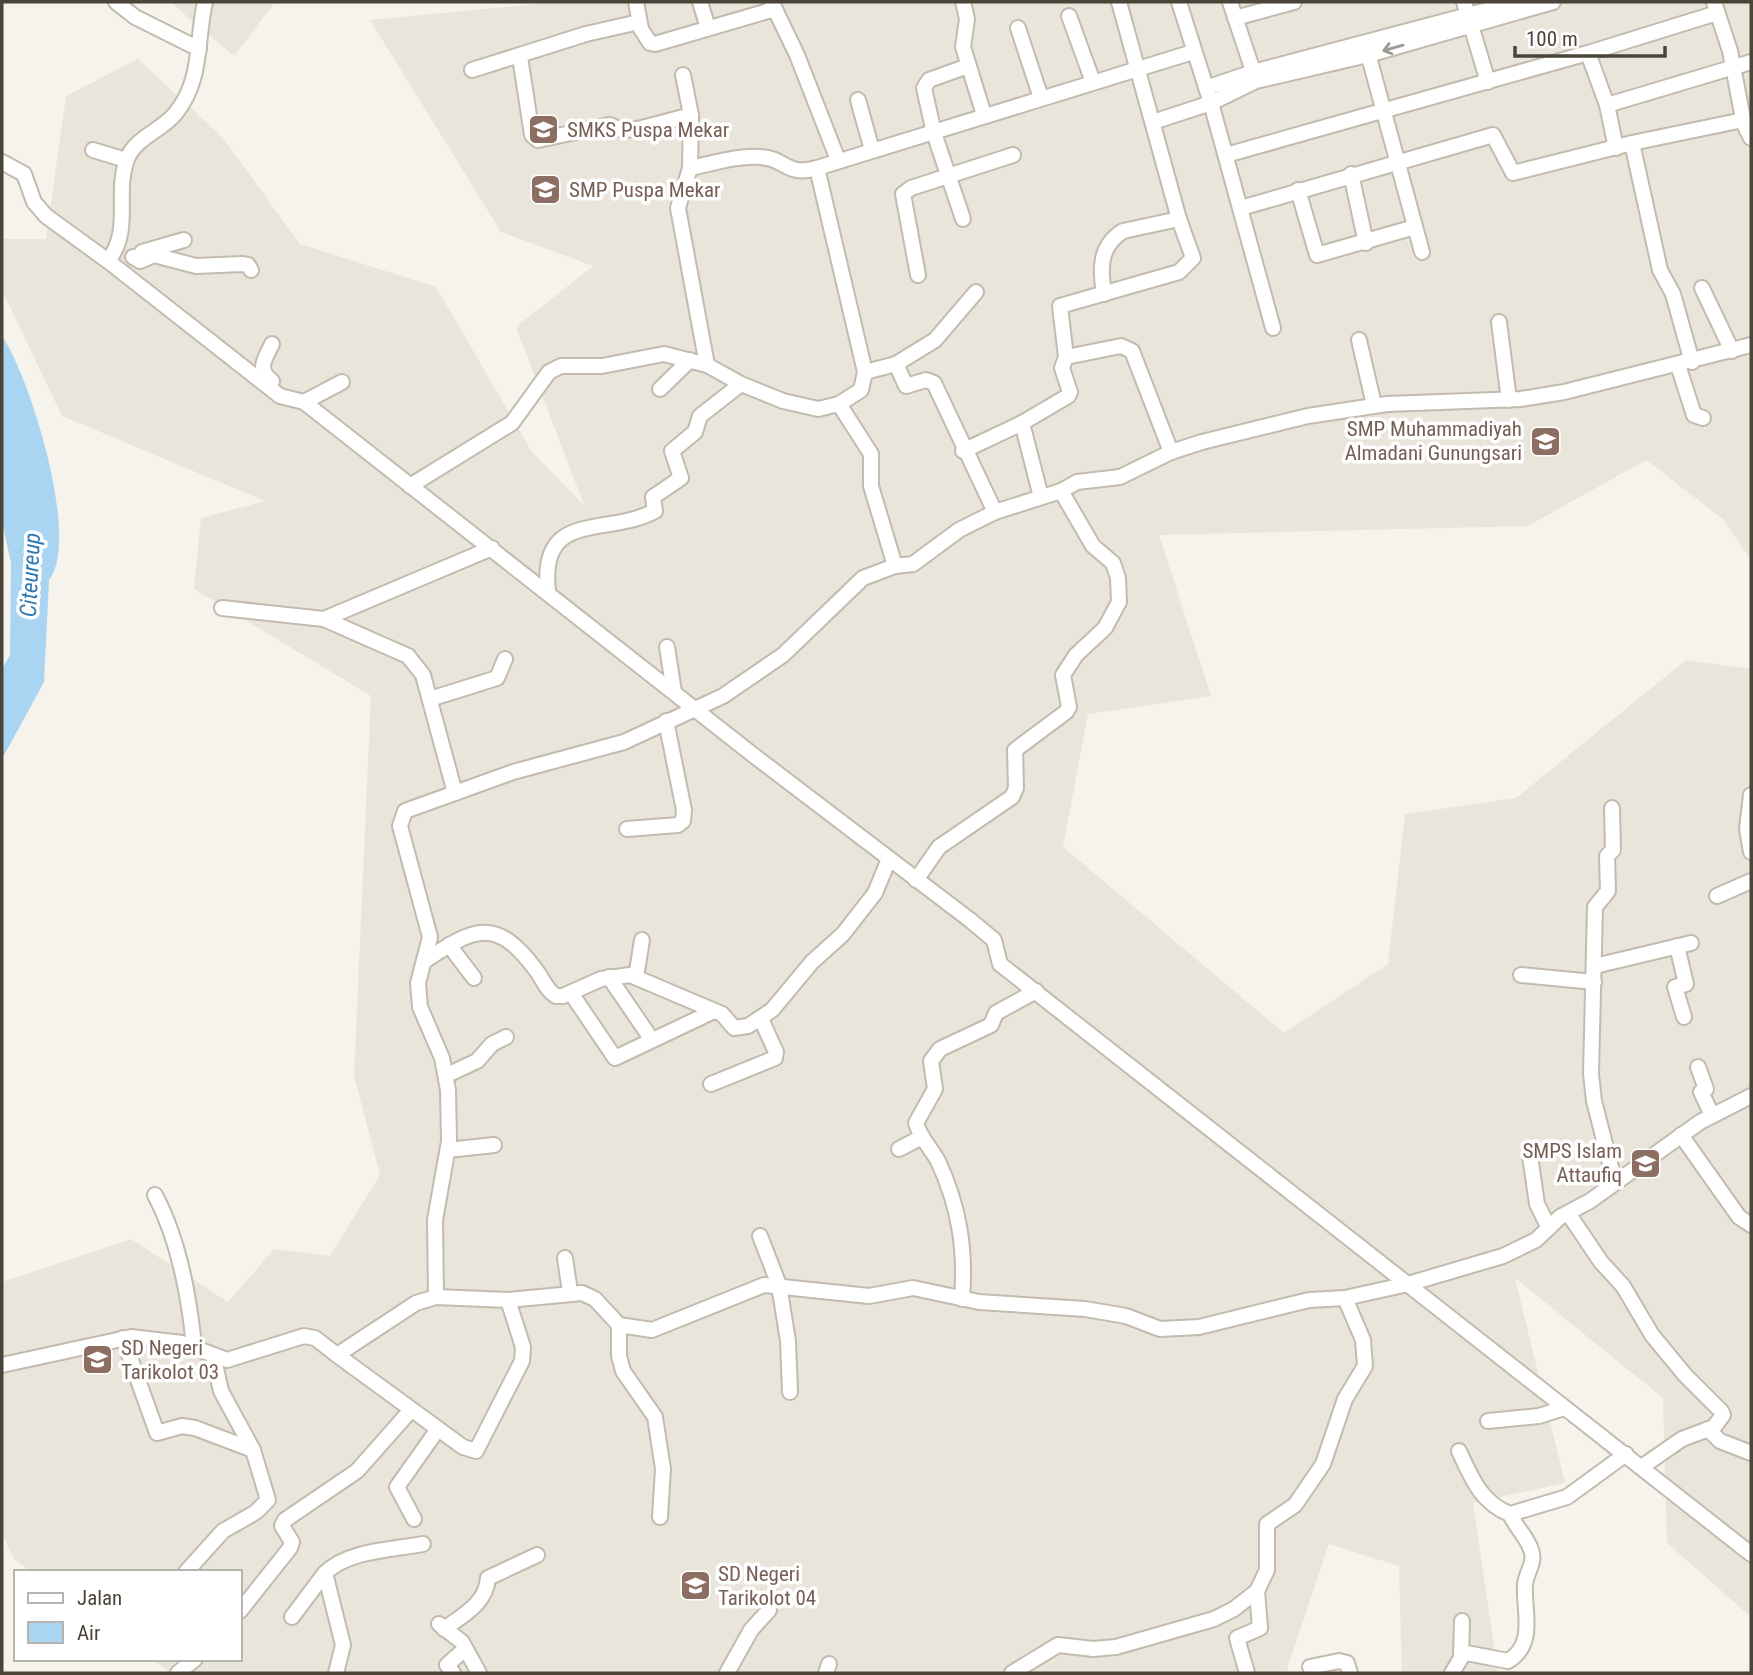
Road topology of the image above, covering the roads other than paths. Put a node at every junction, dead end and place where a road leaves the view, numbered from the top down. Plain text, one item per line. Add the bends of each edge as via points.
1 (116, 2) edge
2 (205, 2) edge
3 (636, 2) edge
4 (700, 2) edge
5 (963, 2) edge
6 (1119, 2) edge
7 (1179, 2) edge
8 (1230, 2) edge
9 (1517, 2) edge
10 (1553, 2) edge
11 (1288, 3) edge
12 (773, 6) edge
13 (1715, 8) edge
14 (1467, 14) edge
15 (1069, 16) dead end
16 (1235, 18) junction
17 (639, 22) junction
18 (708, 28) junction
19 (1018, 28) dead end
20 (1366, 48) junction
21 (199, 50) junction
22 (1193, 52) junction
23 (1588, 53) junction
24 (520, 57) junction
25 (1751, 62) edge
26 (968, 66) junction
27 (1733, 67) junction
28 (472, 70) dead end
29 (1138, 71) junction
30 (683, 75) dead end
31 (1255, 76) junction
32 (1093, 82) junction
33 (1488, 82) junction
34 (1206, 88) junction
35 (1041, 98) junction
36 (858, 100) dead end
37 (1211, 103) junction
38 (1606, 106) junction
39 (1381, 111) junction
40 (691, 115) junction
41 (984, 115) junction
42 (1743, 120) junction
43 (1153, 122) junction
44 (934, 132) junction
45 (1751, 138) edge
46 (1632, 143) junction
47 (1616, 148) junction
48 (93, 150) dead end
49 (872, 150) junction
50 (1013, 155) dead end
51 (1226, 155) junction
52 (126, 160) junction
53 (838, 160) junction
54 (1397, 160) junction
55 (2, 162) edge
56 (690, 168) junction
57 (817, 168) junction
58 (1351, 174) junction
59 (949, 176) junction
60 (1298, 190) junction
61 (1241, 208) junction
62 (963, 219) dead end
63 (1179, 219) junction
64 (1415, 227) junction
65 (184, 240) dead end
66 (1366, 243) junction
67 (1422, 252) dead end
68 (133, 257) junction
69 (108, 261) junction
70 (251, 271) dead end
71 (121, 272) junction
72 (918, 275) dead end
73 (1702, 288) dead end
74 (976, 292) dead end
75 (1104, 294) junction
76 (1499, 323) dead end
77 (1273, 328) dead end
78 (1359, 340) dead end
79 (271, 344) dead end
80 (1751, 345) edge
81 (1732, 351) junction
82 (1066, 356) junction
83 (690, 360) junction
84 (1685, 363) junction
85 (896, 364) junction
86 (707, 365) junction
87 (865, 372) junction
88 (342, 382) dead end
89 (741, 384) junction
90 (660, 388) dead end
91 (300, 400) junction
92 (1509, 400) junction
93 (839, 404) junction
94 (1374, 405) junction
95 (1703, 418) dead end
96 (1022, 423) junction
97 (963, 451) junction
98 (1171, 452) junction
99 (410, 486) junction
100 (1060, 491) junction
101 (1041, 497) junction
102 (995, 512) junction
103 (492, 548) junction
104 (895, 566) junction
105 (548, 591) junction
106 (222, 608) dead end
107 (324, 620) junction
108 (667, 647) dead end
109 (505, 659) dead end
110 (674, 692) junction
111 (430, 699) junction
112 (694, 709) junction
113 (666, 721) junction
114 (455, 793) junction
115 (1751, 796) edge
116 (1612, 808) dead end
117 (627, 829) dead end
118 (1751, 852) edge
119 (889, 859) junction
120 (916, 880) junction
121 (1751, 881) edge
122 (1717, 896) dead end
123 (642, 940) dead end
124 (449, 945) junction
125 (426, 960) junction
126 (1595, 966) junction
127 (1521, 975) dead end
128 (609, 977) junction
129 (636, 977) junction
130 (474, 978) dead end
131 (1594, 982) junction
132 (1036, 991) junction
133 (571, 993) junction
134 (715, 1011) junction
135 (1684, 1017) dead end
136 (761, 1019) junction
137 (506, 1037) dead end
138 (652, 1040) junction
139 (1698, 1067) dead end
140 (447, 1075) junction
141 (711, 1084) dead end
142 (1751, 1096) edge
143 (1712, 1115) junction
144 (1681, 1135) junction
145 (922, 1137) junction
146 (494, 1144) dead end
147 (899, 1149) dead end
148 (448, 1150) junction
149 (1530, 1156) dead end
150 (1615, 1183) junction
151 (155, 1195) dead end
152 (1568, 1213) junction
153 (1751, 1225) edge
154 (1549, 1228) junction
155 (760, 1236) dead end
156 (565, 1258) dead end
157 (1408, 1284) junction
158 (779, 1285) junction
159 (570, 1292) junction
160 (436, 1297) junction
161 (1345, 1298) junction
162 (962, 1299) junction
163 (508, 1300) junction
164 (619, 1325) junction
165 (123, 1338) junction
166 (194, 1346) junction
167 (213, 1355) junction
168 (337, 1355) junction
169 (2, 1365) edge
170 (790, 1392) dead end
171 (1564, 1408) junction
172 (411, 1410) junction
173 (1488, 1421) dead end
174 (438, 1429) junction
175 (1708, 1429) junction
176 (253, 1450) junction
177 (1459, 1451) dead end
178 (1751, 1453) edge
179 (1626, 1454) junction
180 (1643, 1466) junction
181 (267, 1504) junction
182 (1510, 1514) junction
183 (660, 1517) dead end
184 (414, 1519) dead end
185 (283, 1523) junction
186 (423, 1544) dead end
187 (1751, 1554) edge
188 (537, 1555) dead end
189 (188, 1570) edge
190 (324, 1573) junction
191 (1257, 1591) junction
192 (242, 1608) edge
193 (769, 1610) dead end
194 (292, 1617) dead end
195 (1462, 1621) dead end
196 (465, 1649) junction
197 (1461, 1652) junction
198 (193, 1661) edge
199 (1310, 1667) dead end
200 (178, 1673) edge
201 (336, 1673) edge
202 (453, 1673) edge
203 (479, 1673) edge
204 (727, 1673) edge
205 (1012, 1673) edge
206 (1247, 1673) edge
207 (1350, 1673) edge
208 (1452, 1673) edge

1 - 21 street
2 - 21 street
3 - 17 street
4 - 18 street
5 - 26 street via 967,19 963,47
6 - 29 street
7 - 22 street
8 - 16 street
9 - 14 street
10 - 14 street
11 - 16 street
12 - 18 street
12 - 53 street
13 - 23 street
13 - 27 street
14 - 20 street
14 - 33 street
15 - 32 street
16 - 31 street
17 - 18 street via 645,40 655,44
17 - 24 street
19 - 35 street
20 - 31 street
20 - 39 street
21 - 52 street via 194,80 176,113 136,145
22 - 29 street
22 - 34 street
23 - 33 street
23 - 38 street
24 - 28 street
24 - 40 street via 532,135 538,140 609,125 630,130
25 - 27 street
26 - 41 street
26 - 44 street via 925,84
27 - 38 street
27 - 42 street
29 - 32 street
29 - 43 street
30 - 40 street
31 - 34 street
31 - 37 street
32 - 35 street
33 - 39 street
34 - 37 street
35 - 41 street
36 - 49 street
37 - 43 street
37 - 51 street
38 - 47 street
39 - 51 street
39 - 54 street
40 - 56 street
41 - 44 street
42 - 45 street
42 - 46 street
43 - 63 street
44 - 49 street
44 - 59 street
46 - 47 street
46 - 84 street via 1660,270 1681,317
47 - 54 street via 1513,173 1493,135
48 - 52 street
49 - 53 street
50 - 59 street
51 - 61 street
52 - 69 street via 122,231
53 - 57 street
54 - 58 street
54 - 64 street
55 - 69 street via 24,174 34,202 46,216
56 - 57 street via 757,156 802,173
56 - 86 street via 678,208
57 - 87 street
58 - 60 street
58 - 66 street
59 - 62 street
59 - 72 street via 903,194
60 - 61 street
60 - 66 street via 1317,255
61 - 77 street
63 - 75 street via 1116,235 1101,262
63 - 75 street via 1193,258 1185,269
64 - 66 street
64 - 67 street
65 - 68 street
68 - 70 street via 140,261 158,256 196,266 242,264
68 - 71 street
69 - 71 street
71 - 91 street via 280,396
73 - 81 street
74 - 85 street via 935,340
75 - 82 street via 1060,306
76 - 92 street
78 - 94 street
79 - 91 street via 262,372
80 - 81 street
81 - 84 street
82 - 96 street via 1062,368 1068,396
82 - 98 street via 1127,347
83 - 86 street
83 - 90 street
83 - 99 street via 664,354 602,366 554,368 512,423
84 - 92 street
84 - 95 street via 1693,415
85 - 87 street
85 - 97 street via 906,386 926,380 934,383
86 - 89 street
87 - 93 street via 861,390
88 - 91 street
89 - 93 street via 804,407
89 - 105 street via 700,416 695,432 672,451 681,478 653,496 654,511 628,523 570,531 556,542 546,577
91 - 99 street
92 - 94 street
93 - 104 street via 871,454 871,486
94 - 98 street via 1308,416
96 - 97 street
96 - 101 street
97 - 102 street
98 - 100 street via 1120,477 1089,479
99 - 103 street
100 - 101 street
100 - 120 street via 1093,546 1116,570 1119,602 1113,618 1063,675 1066,712 1015,750 1012,797 939,847
101 - 102 street
102 - 104 street via 959,530 923,559
103 - 105 street
103 - 107 street
104 - 112 street via 863,578 805,637 761,671
105 - 110 street
106 - 107 street
107 - 111 street via 408,656 420,669
108 - 110 street
109 - 111 street via 497,678
110 - 112 street
111 - 114 street
112 - 113 street
112 - 119 street
113 - 114 street via 624,742
113 - 117 street via 683,821
114 - 125 street via 408,810 401,820 430,937
115 - 118 street via 1747,829
116 - 126 street via 1608,891 1595,907
119 - 120 street
119 - 136 street via 867,905
120 - 132 street via 994,940 1000,964
121 - 122 street
123 - 129 street
124 - 125 street
124 - 130 street
124 - 133 street via 470,932 500,936 536,970 552,994
125 - 140 street via 418,983 420,1007
126 - 131 street
126 - 135 street via 1684,944 1686,984 1675,987
127 - 131 street
128 - 129 street
128 - 133 street
128 - 138 street
129 - 134 street
131 - 150 street via 1592,1085
132 - 145 street via 996,1013 991,1025 940,1049 931,1061 935,1089 916,1123
132 - 157 street
133 - 138 street via 612,1057 619,1058
134 - 136 street via 736,1028
134 - 138 street
136 - 141 street via 775,1058
137 - 140 street via 492,1044 477,1061
139 - 143 street via 1706,1090 1701,1092
140 - 148 street
142 - 143 street
143 - 144 street
144 - 150 street
144 - 153 street via 1739,1217
145 - 147 street
145 - 162 street via 936,1158 958,1216 965,1250
146 - 148 street
148 - 160 street via 435,1220
149 - 154 street via 1537,1205
150 - 152 street
151 - 166 street via 184,1282
152 - 154 street
152 - 175 street via 1623,1286 1652,1335 1721,1411 1723,1415
154 - 157 street via 1525,1247 1503,1256
155 - 158 street
156 - 159 street
157 - 161 street
157 - 171 street
158 - 162 street via 869,1296 913,1288
158 - 164 street via 750,1289 660,1328
158 - 170 street
159 - 163 street
159 - 164 street via 595,1299
160 - 163 street
160 - 168 street via 416,1303
161 - 162 street via 1308,1300 1171,1330 1085,1309
161 - 191 street via 1363,1340 1365,1366 1345,1399 1323,1464 1295,1505 1267,1524 1267,1570
163 - 174 street via 523,1347 522,1361 481,1443 476,1451 468,1449
164 - 183 street via 623,1371 654,1417 663,1469
165 - 166 street
165 - 169 street
165 - 176 street via 157,1433 182,1426 195,1428
166 - 167 street
167 - 168 street via 227,1360 304,1336 315,1338
167 - 176 street via 221,1391
168 - 172 street
171 - 173 street via 1539,1416
171 - 179 street
172 - 174 street
172 - 185 street via 357,1471
174 - 184 street via 397,1488
175 - 178 street via 1720,1441
175 - 180 street via 1682,1439
176 - 181 street
177 - 182 street via 1477,1490
179 - 180 street
179 - 182 street via 1567,1497
180 - 187 street
181 - 185 street
181 - 189 street via 223,1531
182 - 197 street via 1533,1558 1526,1580 1529,1621 1525,1636 1508,1661
185 - 192 street via 292,1542 290,1548
186 - 190 street via 354,1556
188 - 196 street via 488,1578 477,1605 441,1626
190 - 194 street
190 - 201 street via 343,1645
191 - 205 street via 1214,1619 1116,1647 1058,1645
191 - 206 street via 1260,1628 1237,1638
193 - 204 street via 751,1630
195 - 197 street
196 - 202 street via 447,1665
196 - 203 street
197 - 208 street
198 - 200 street
199 - 207 street via 1339,1661 1347,1663

